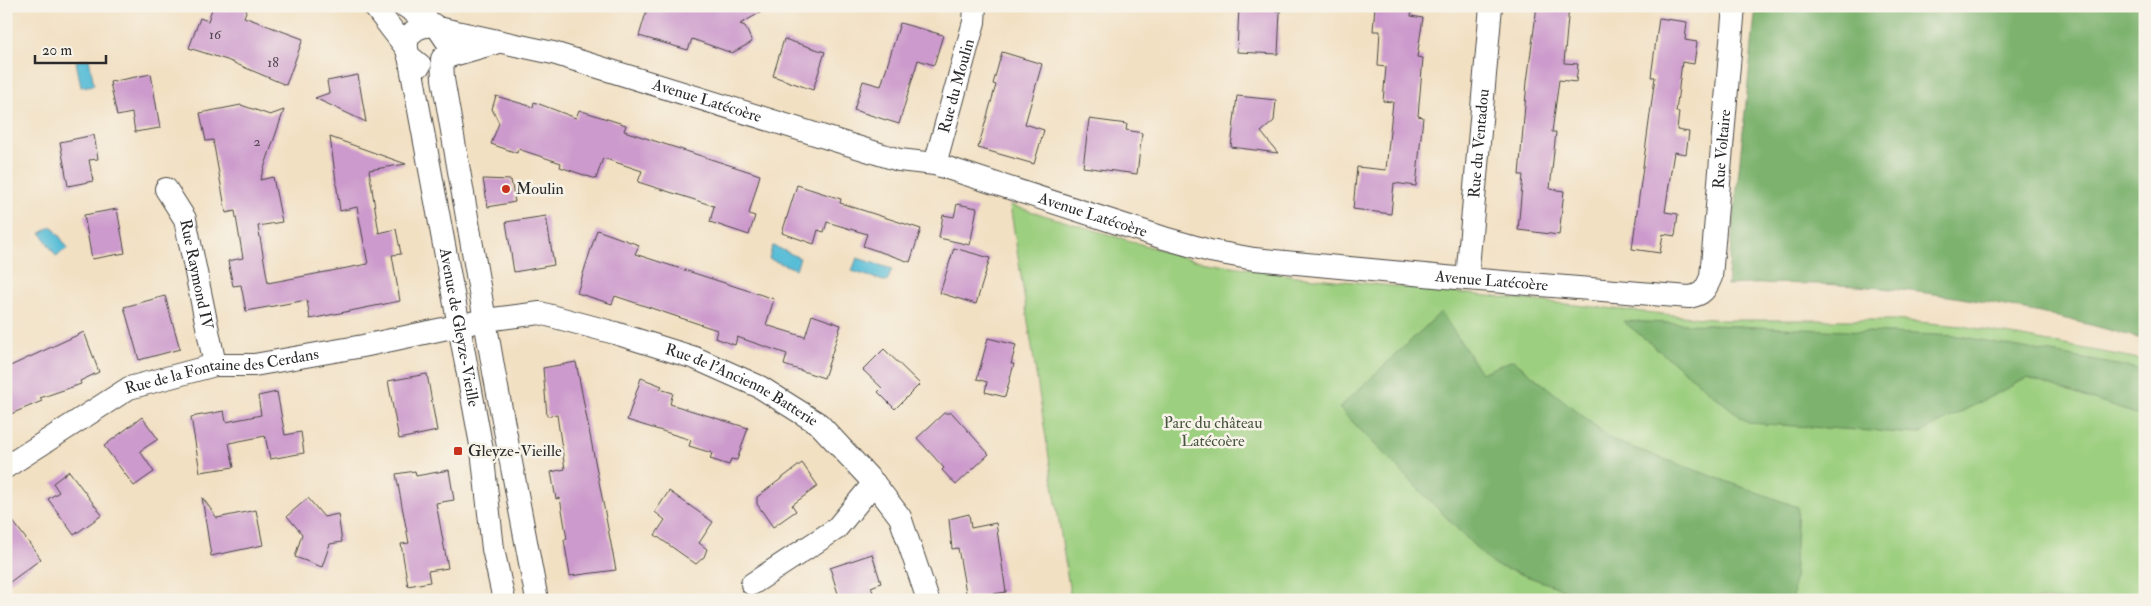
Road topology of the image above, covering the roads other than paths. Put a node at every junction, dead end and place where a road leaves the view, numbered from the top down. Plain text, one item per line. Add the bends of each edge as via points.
1 (374, 6) edge
2 (406, 6) edge
3 (975, 6) edge
4 (1491, 6) edge
5 (1734, 6) edge
6 (436, 27) junction
7 (498, 42) junction
8 (408, 53) junction
9 (443, 59) junction
10 (934, 164) junction
11 (166, 189) dead end
12 (1467, 279) junction
13 (1706, 290) joint
14 (485, 320) junction
15 (459, 327) junction
16 (215, 365) junction
17 (6, 468) edge
18 (874, 483) junction
19 (752, 584) dead end
20 (504, 600) edge
21 (537, 600) edge
22 (928, 600) edge

1 - 8 street, Avenue Latécoère
2 - 6 street, Avenue Latécoère
3 - 10 street, Rue du Moulin via 974,22
4 - 12 street, Rue du Ventadou
5 - 13 street, Rue Voltaire via 1711,277
6 - 7 street, Avenue Latécoère
6 - 8 street via 420,26 414,30 407,42
6 - 9 street via 443,32 448,45
7 - 9 street, Avenue Latécoère
7 - 10 street, Avenue Latécoère via 553,53 899,160
8 - 9 street, Avenue Latécoère via 425,66
8 - 15 street, Avenue de Gleyze-Vieille
9 - 14 street, Avenue de Gleyze-Vieille via 443,79
10 - 12 street, Avenue Latécoère via 1210,251 1254,259
11 - 16 street, Rue Raymond IV via 185,218
12 - 13 street, Avenue Latécoère via 1689,297
14 - 15 street, Rue de l'Ancienne Batterie
14 - 18 street, Rue de l'Ancienne Batterie via 540,313 695,358 760,387 819,424
14 - 21 street, Avenue de Gleyze-Vieille
15 - 16 street, Rue de la Fontaine des Cerdans via 254,365
15 - 20 street, Avenue de Gleyze-Vieille via 482,450
16 - 17 street, Rue de la Fontaine des Cerdans via 129,388
18 - 19 street via 836,529
18 - 22 street, Rue de l'Ancienne Batterie via 900,518

